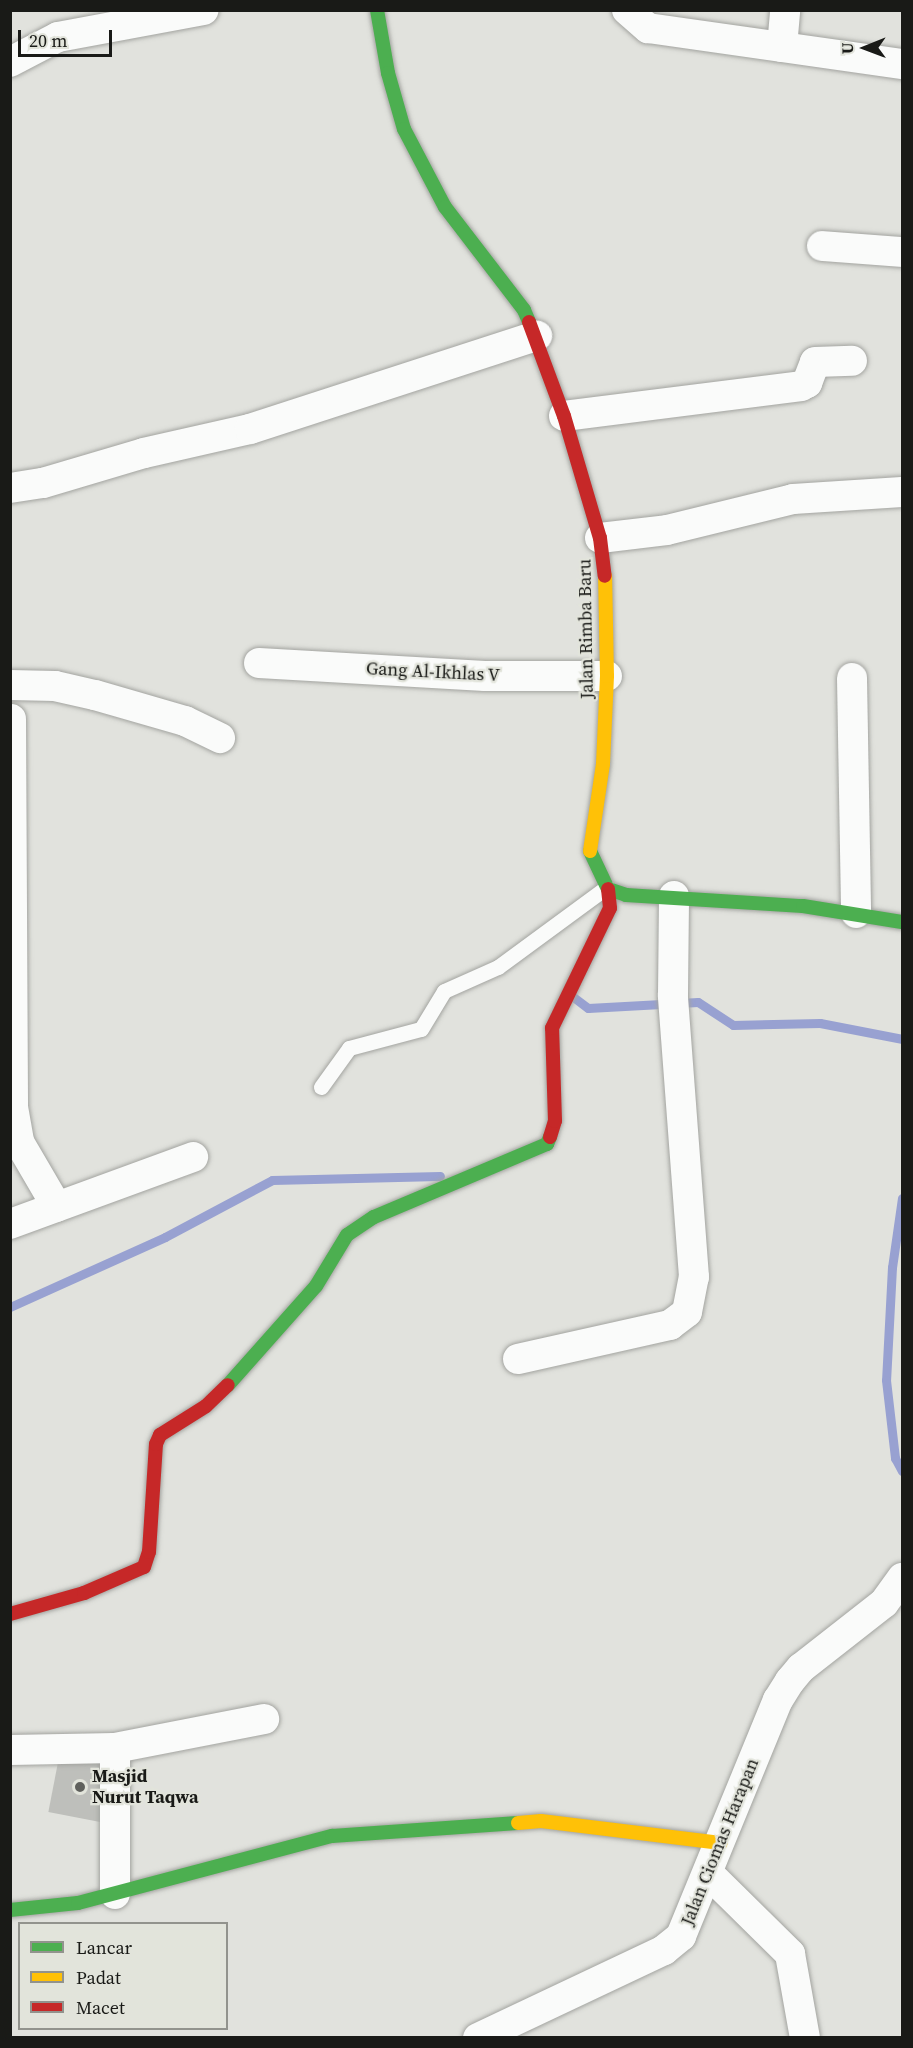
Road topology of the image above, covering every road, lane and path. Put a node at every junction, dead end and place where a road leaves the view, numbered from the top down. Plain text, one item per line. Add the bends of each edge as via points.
1 (204, 10) edge
2 (377, 10) edge
3 (627, 10) edge
4 (785, 10) edge
5 (782, 46) junction
6 (902, 59) edge
7 (10, 62) edge
8 (822, 246) dead end
9 (903, 252) edge
10 (537, 336) junction
11 (852, 361) dead end
12 (564, 416) junction
13 (10, 488) edge
14 (902, 488) edge
15 (600, 538) junction
16 (259, 663) dead end
17 (607, 676) junction
18 (852, 678) dead end
19 (10, 685) edge
20 (11, 719) edge
21 (220, 738) dead end
22 (608, 888) junction
23 (674, 896) junction
24 (856, 913) junction
25 (903, 922) edge
26 (321, 1087) dead end
27 (193, 1157) dead end
28 (57, 1207) junction
29 (10, 1224) edge
30 (518, 1359) dead end
31 (903, 1578) edge
32 (10, 1614) edge
33 (264, 1719) dead end
34 (115, 1748) junction
35 (10, 1750) edge
36 (721, 1843) junction
37 (709, 1874) junction
38 (115, 1894) junction
39 (10, 1910) edge
40 (478, 2037) edge
41 (805, 2037) edge

1 - 7 street via 58,37
2 - 10 street, Jalan Rimba Baru via 393,98 424,172 480,256 524,310
3 - 5 street via 648,28
4 - 5 street
5 - 6 street
8 - 9 street
10 - 12 street, Jalan Rimba Baru
10 - 13 street via 250,429 144,453 43,483
11 - 12 street via 814,362 807,383 801,386
12 - 15 street, Jalan Rimba Baru
14 - 15 street via 793,499 667,530
15 - 17 street, Jalan Rimba Baru via 607,592
16 - 17 street, Gang Al-Ikhlas V via 485,676
17 - 22 street, Jalan Rimba Baru via 603,764 590,843 595,870
18 - 24 street
19 - 21 street via 56,686 95,695 185,721
20 - 28 street via 13,1107 19,1142
22 - 23 street via 626,895
22 - 26 lane via 498,967 444,991 421,1029 349,1048
22 - 32 street via 610,909 552,1029 555,1121 547,1144 382,1214 347,1235 316,1286 253,1361 206,1406 160,1434 156,1444 149,1552 144,1567 84,1593
23 - 24 street
23 - 30 street via 674,1002 694,1277 687,1312 670,1324
24 - 25 street
27 - 28 street
28 - 29 street
31 - 36 street, Jalan Ciomas Harapan via 884,1603 790,1680 778,1700
33 - 34 street
34 - 35 street
34 - 38 street
36 - 37 street, Jalan Ciomas Harapan
36 - 38 street via 541,1821 332,1836
37 - 40 street, Jalan Ciomas Harapan via 687,1924 673,1943
37 - 41 street via 790,1954
38 - 39 street via 78,1903

